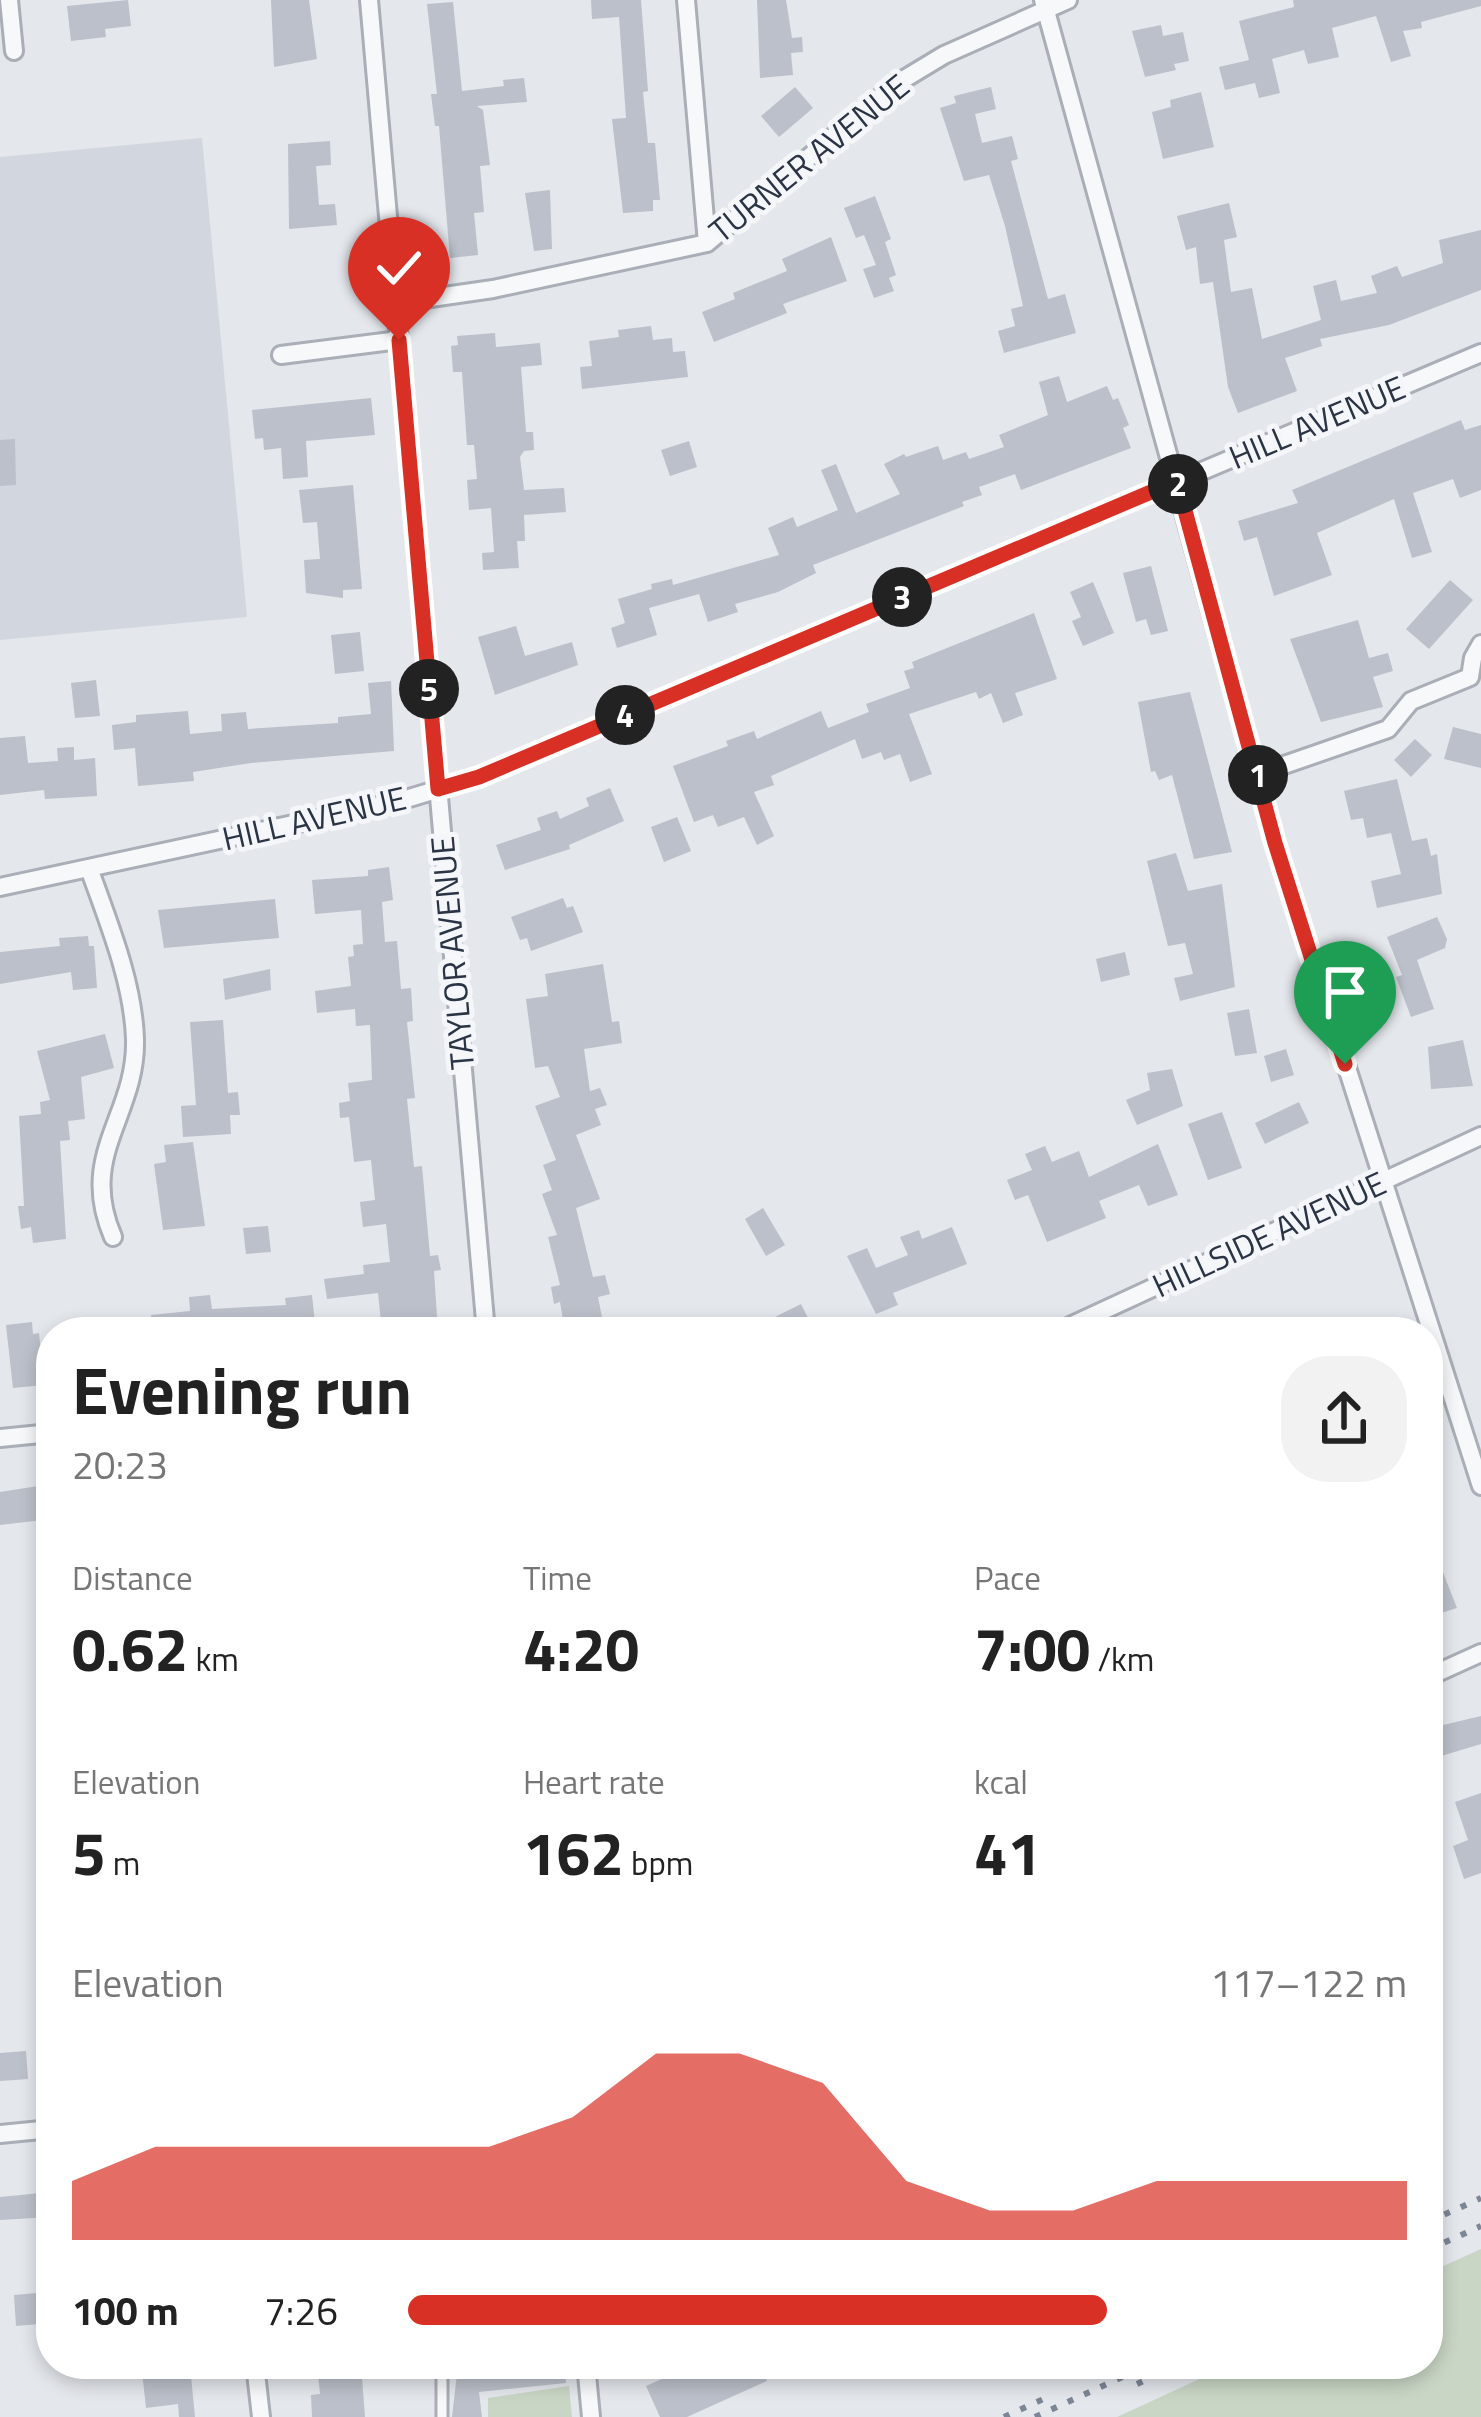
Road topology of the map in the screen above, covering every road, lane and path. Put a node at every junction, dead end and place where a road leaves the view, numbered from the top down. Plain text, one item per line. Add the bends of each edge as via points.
1 (9, 0) edge
2 (369, 0) edge
3 (686, 0) edge
4 (1068, 0) edge
5 (1044, 5) edge
6 (14, 51) dead end
7 (707, 243) junction
8 (396, 303) junction
9 (399, 340) junction
10 (1481, 353) edge
11 (281, 355) dead end
12 (1177, 481) junction
13 (1481, 644) edge
14 (1476, 682) edge
15 (1258, 774) junction
16 (438, 789) junction
17 (89, 868) junction
18 (0, 887) edge
19 (1481, 1136) edge
20 (1383, 1182) junction
21 (113, 1237) dead end
22 (485, 1317) edge
23 (1090, 1317) edge
24 (1427, 1317) edge
25 (1443, 1368) edge
26 (36, 1434) edge
27 (0, 1438) edge
28 (1481, 1486) edge
29 (1481, 1653) edge
30 (1443, 1670) edge
31 (36, 2130) edge
32 (0, 2134) edge
33 (257, 2379) edge
34 (442, 2379) edge
35 (587, 2379) edge
36 (261, 2417) edge
37 (442, 2417) edge
38 (591, 2417) edge

1 - 6 street
2 - 8 street, TAYLOR AVENUE
3 - 7 street
4 - 5 street, TURNER AVENUE
5 - 7 street, TURNER AVENUE via 896,83
5 - 12 street
7 - 8 street, TURNER AVENUE
8 - 9 street, TAYLOR AVENUE
9 - 11 street
9 - 16 street, TAYLOR AVENUE
10 - 12 street, HILL AVENUE
12 - 15 street
12 - 16 street, HILL AVENUE
13 - 14 street via 1473,658
14 - 15 street via 1411,701 1388,729
15 - 20 street
16 - 17 street, HILL AVENUE
16 - 22 street, TAYLOR AVENUE
17 - 18 street, HILL AVENUE
17 - 21 street via 122,966 135,1040 100,1166 100,1202
19 - 20 street, HILLSIDE AVENUE
20 - 23 street, HILLSIDE AVENUE
20 - 24 street
25 - 28 street
26 - 27 street
29 - 30 street
31 - 32 street
33 - 36 street
34 - 37 lane
35 - 38 street

